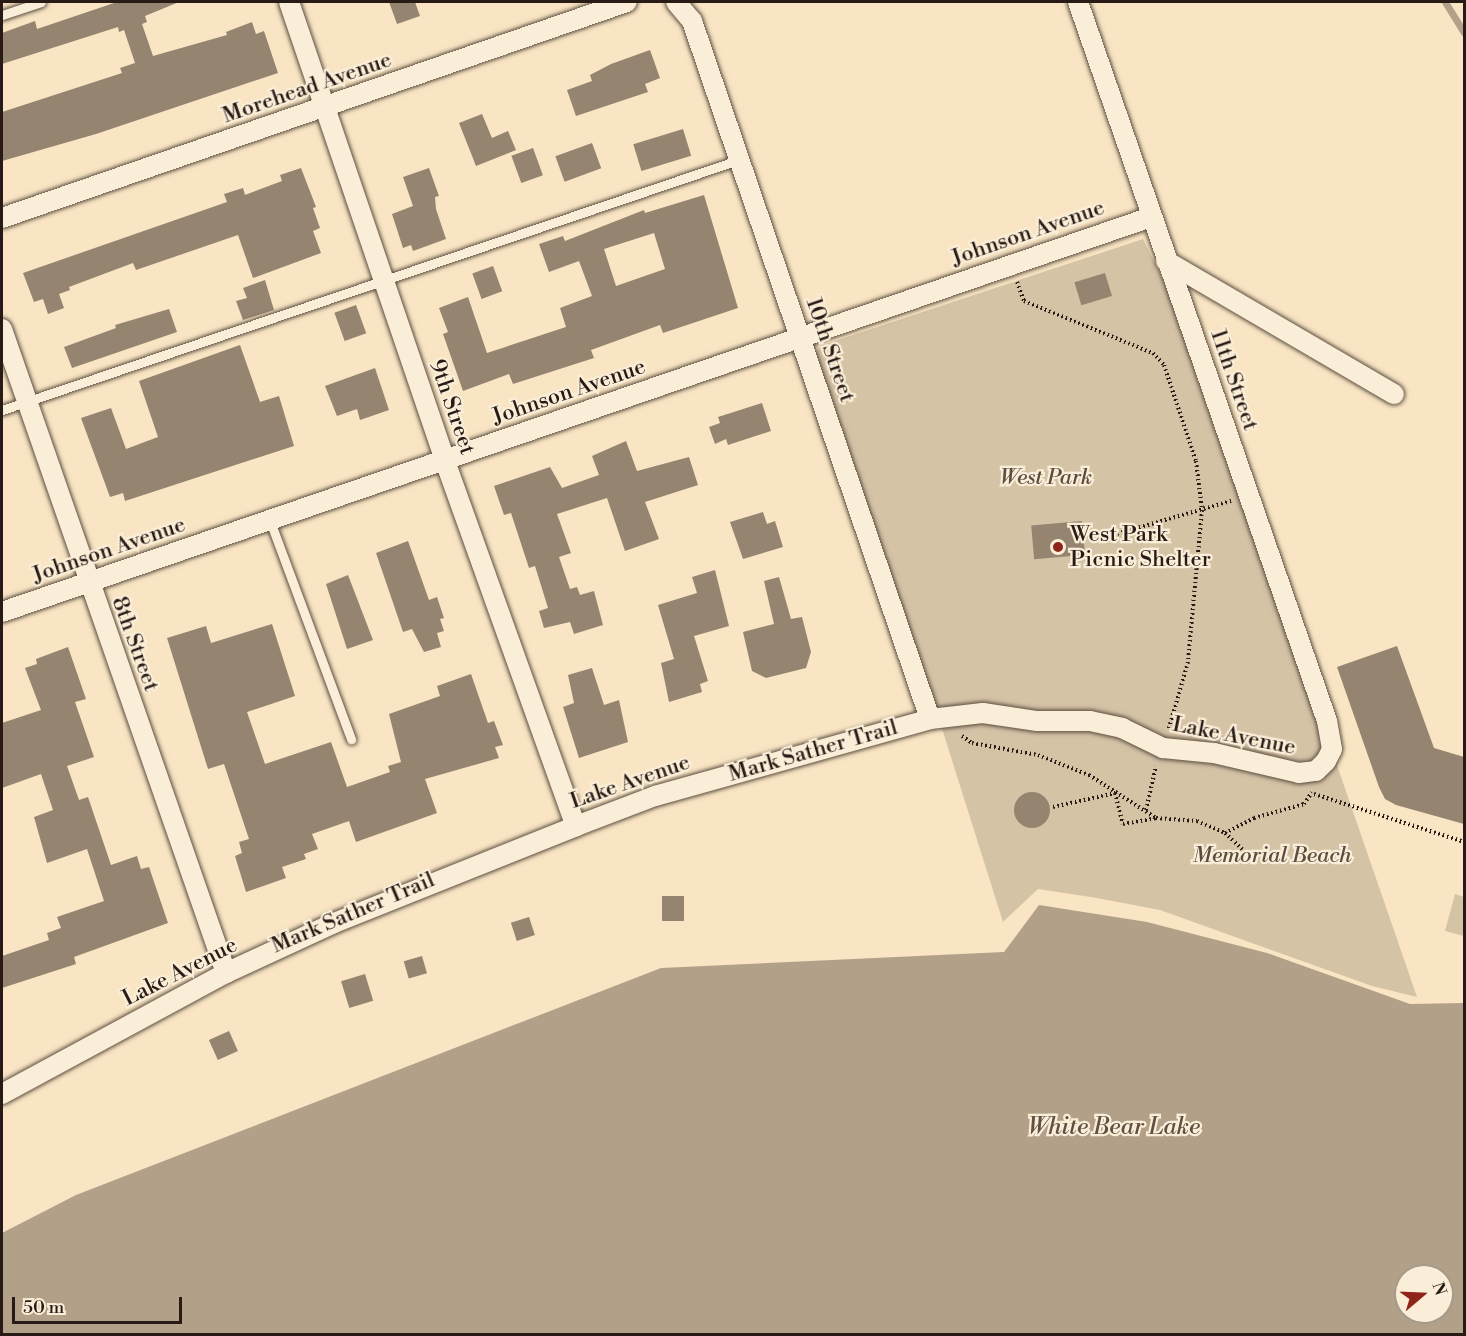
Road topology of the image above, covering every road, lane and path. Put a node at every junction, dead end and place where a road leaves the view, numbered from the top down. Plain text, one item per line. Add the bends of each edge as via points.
1 (41, 2) edge
2 (289, 2) edge
3 (627, 2) edge
4 (676, 2) edge
5 (1078, 2) edge
6 (2, 15) edge
7 (327, 107) junction
8 (741, 159) junction
9 (1151, 216) junction
10 (2, 218) edge
11 (1166, 261) junction
12 (1010, 265) junction
13 (383, 280) junction
14 (2, 329) edge
15 (800, 337) junction
16 (1394, 394) dead end
17 (28, 401) junction
18 (2, 410) edge
19 (445, 461) junction
20 (1249, 495) junction
21 (1202, 510) junction
22 (270, 521) junction
23 (1083, 538) dead end
24 (88, 583) junction
25 (2, 612) edge
26 (952, 717) junction
27 (930, 719) junction
28 (351, 739) dead end
29 (1159, 758) junction
30 (1316, 771) joint
31 (1301, 790) dead end
32 (1115, 793) junction
33 (1312, 793) junction
34 (1053, 807) dead end
35 (1146, 810) junction
36 (1156, 818) junction
37 (576, 826) junction
38 (1225, 833) junction
39 (1464, 842) edge
40 (1257, 863) dead end
41 (226, 973) junction
42 (2, 1094) edge

1 - 6 lane
2 - 7 street, 9th Street
3 - 7 street, Morehead Avenue
4 - 8 street, 10th Street via 693,21
5 - 9 street, 11th Street
7 - 10 street, Morehead Avenue
7 - 13 street, 9th Street
8 - 13 lane
8 - 15 street, 10th Street
9 - 11 street, 11th Street
9 - 12 street, Johnson Avenue
11 - 16 street
11 - 20 street, 11th Street
12 - 15 street, Johnson Avenue
12 - 21 path via 1024,301 1153,353 1164,365 1196,461
13 - 17 lane
13 - 19 street, 9th Street
14 - 17 street, 8th Street
15 - 19 street, Johnson Avenue
15 - 27 street, 10th Street
17 - 18 lane
17 - 24 street, 8th Street
19 - 22 street, Johnson Avenue
19 - 37 street, 9th Street
20 - 21 path
20 - 30 street, 11th Street via 1332,735 1332,749
21 - 23 path via 1113,535
21 - 29 path via 1188,662
22 - 24 street, Johnson Avenue
22 - 28 lane
24 - 25 street, Johnson Avenue
24 - 41 street, 8th Street
26 - 27 street, Lake Avenue
26 - 29 street, Lake Avenue via 983,713 1037,722 1090,720 1122,728
26 - 32 path via 964,739 972,743 1063,764 1089,775
27 - 37 street, Lake Avenue via 654,796
29 - 30 street, Lake Avenue via 1214,753 1299,773
29 - 35 path via 1151,775
31 - 33 path
32 - 34 path
32 - 35 path
32 - 36 path via 1123,824
33 - 38 path via 1304,804 1254,818
33 - 39 path
35 - 36 path
36 - 38 path via 1197,821
37 - 41 street, Lake Avenue via 334,923
38 - 40 path
41 - 42 street, Lake Avenue

